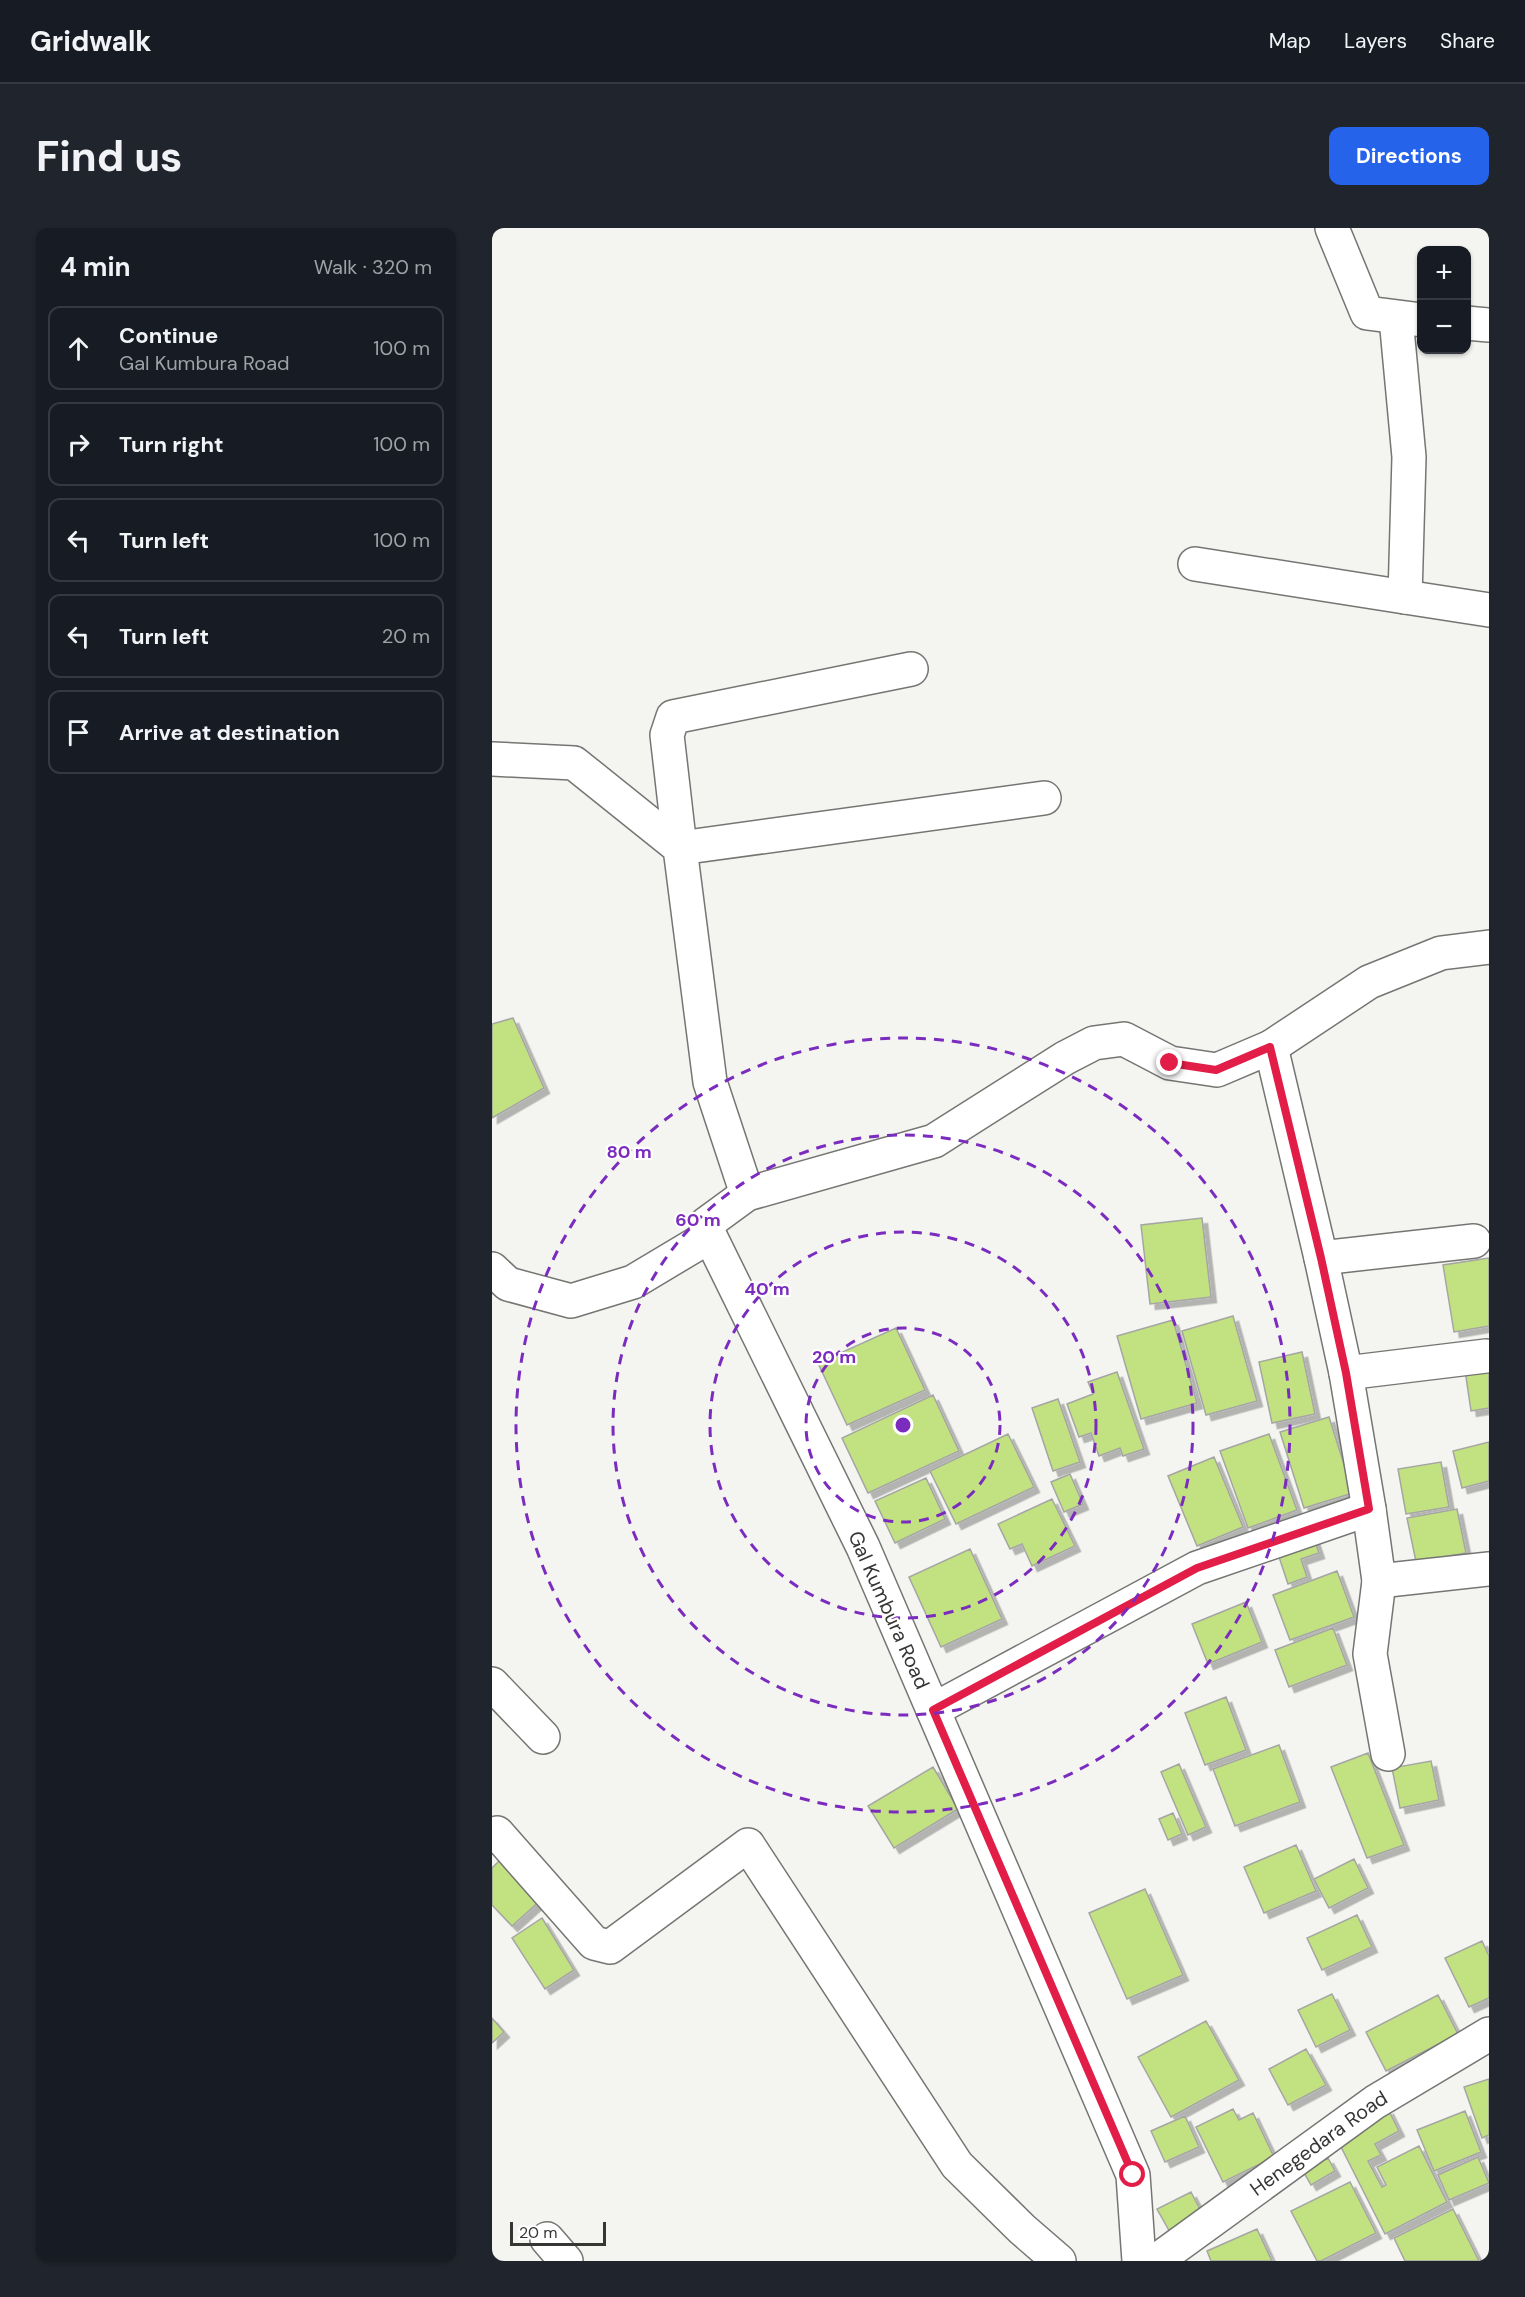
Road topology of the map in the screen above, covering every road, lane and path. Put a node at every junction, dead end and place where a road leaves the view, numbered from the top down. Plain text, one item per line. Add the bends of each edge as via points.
1 (1332, 228) edge
2 (1409, 319) edge
3 (1471, 323) edge
4 (1489, 325) edge
5 (1195, 564) dead end
6 (1405, 597) junction
7 (1489, 609) edge
8 (911, 669) dead end
9 (492, 759) edge
10 (1044, 798) dead end
11 (680, 848) junction
12 (1489, 947) edge
13 (1270, 1047) junction
14 (747, 1194) junction
15 (710, 1236) junction
16 (1474, 1241) dead end
17 (1321, 1258) junction
18 (492, 1269) edge
19 (1486, 1356) dead end
20 (1346, 1373) junction
21 (1369, 1509) junction
22 (1489, 1569) edge
23 (1379, 1581) junction
24 (492, 1684) edge
25 (933, 1710) junction
26 (543, 1737) dead end
27 (1388, 1754) dead end
28 (497, 1833) dead end
29 (1489, 2034) edge
30 (1059, 2261) edge
31 (1139, 2261) edge
32 (1156, 2261) edge

1 - 2 street via 1367,313
2 - 6 street
3 - 4 street
5 - 6 street
6 - 7 street
8 - 11 street via 673,717 667,735
9 - 11 street via 574,763
10 - 11 street
11 - 14 street via 710,1082
12 - 13 street via 1440,953 1369,982
13 - 14 street via 1216,1070 1170,1063 1124,1039 1094,1043 934,1141
13 - 17 street
14 - 15 street via 706,1224
15 - 18 street via 633,1282 571,1301 508,1284
15 - 25 street, Gal Kumbura Road via 863,1547
16 - 17 street
17 - 20 street
19 - 20 street
20 - 21 street
21 - 23 street
21 - 25 street via 1197,1568
22 - 23 street
23 - 27 street via 1370,1654
24 - 26 street
25 - 31 street, Gal Kumbura Road via 1133,2175
28 - 30 street via 594,1943 610,1947 748,1845 957,2165
29 - 32 street, Henegedara Road via 1375,2102

